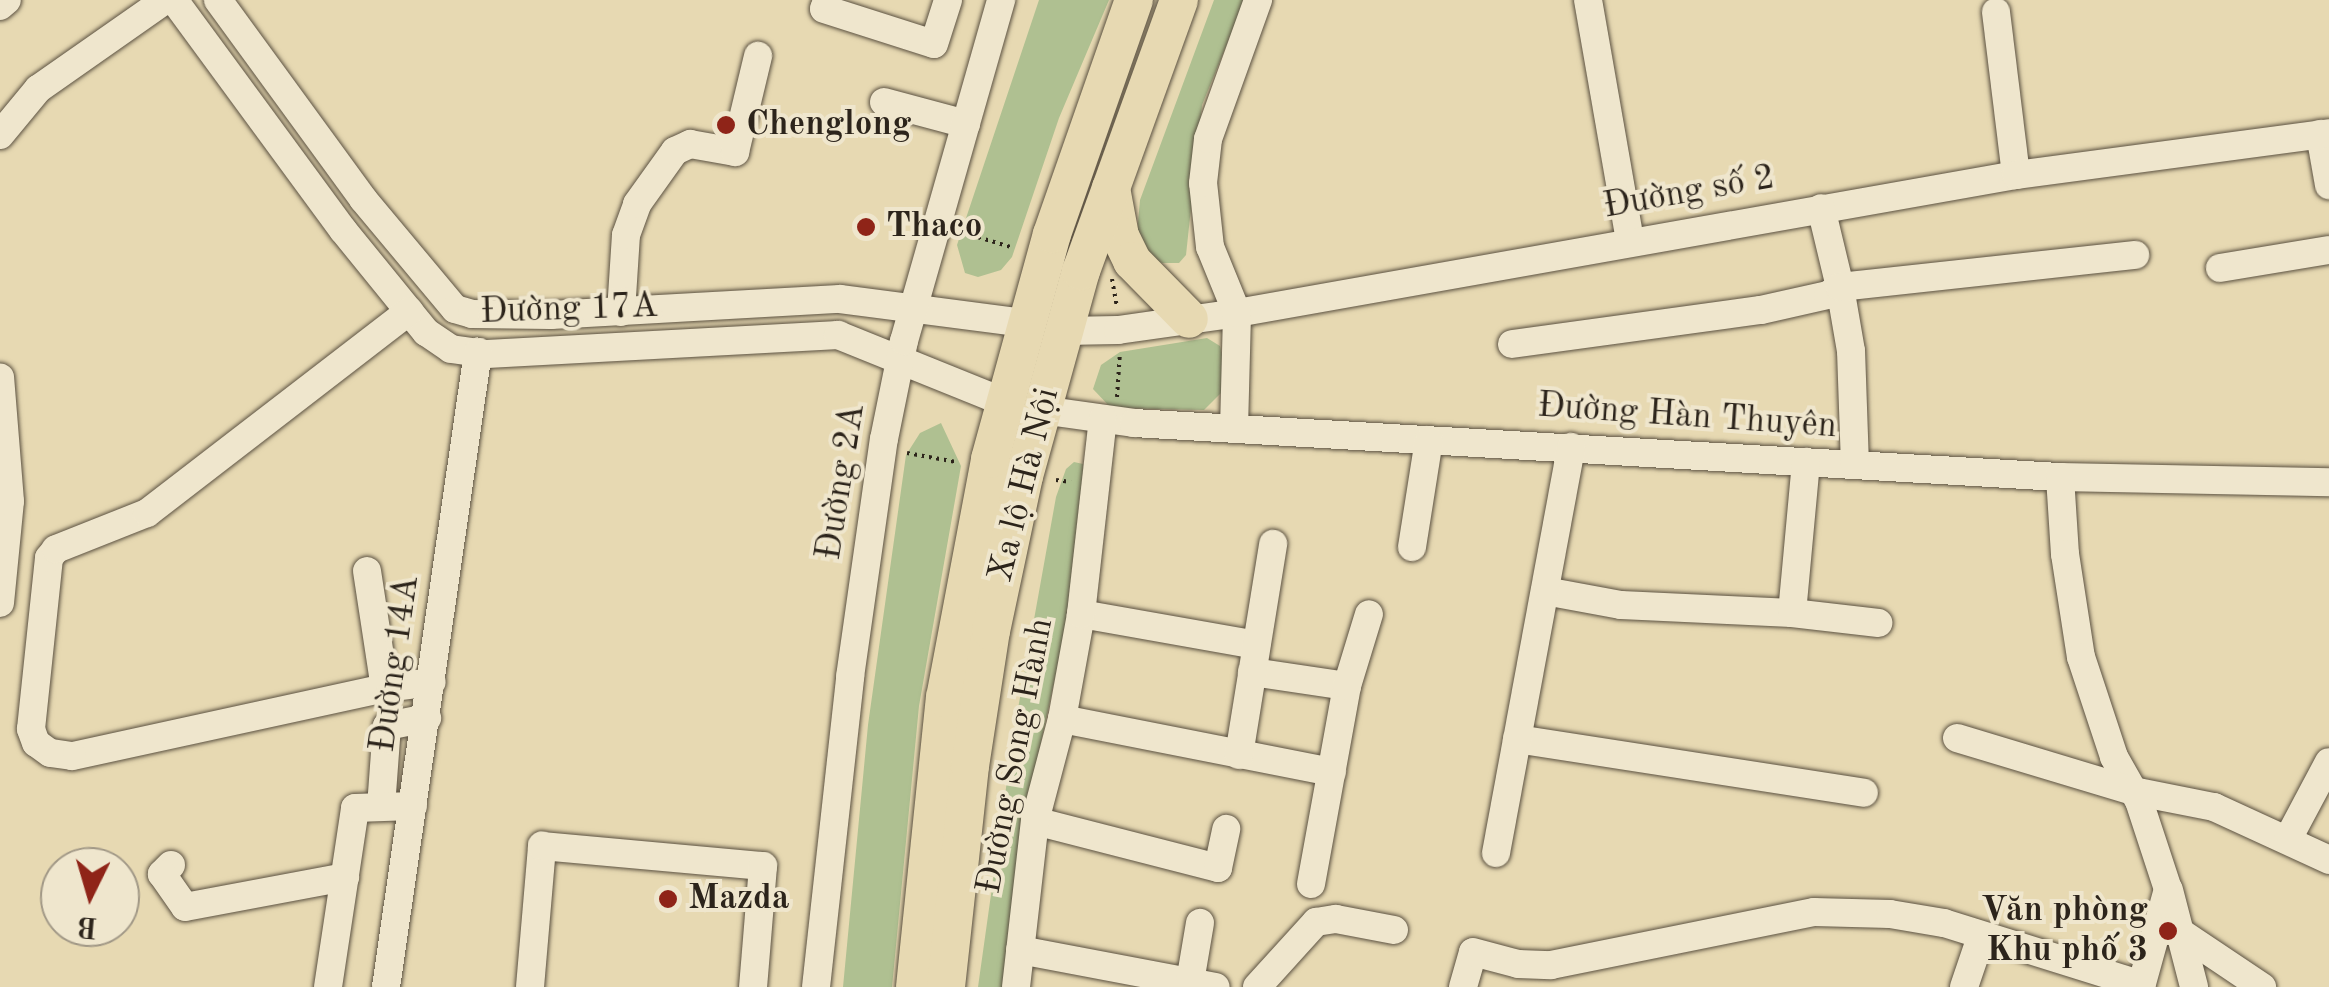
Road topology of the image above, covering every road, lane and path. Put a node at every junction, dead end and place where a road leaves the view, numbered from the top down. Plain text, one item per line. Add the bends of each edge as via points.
1 (7, 0) edge
2 (165, 0) edge
3 (174, 0) edge
4 (218, 0) edge
5 (827, 0) edge
6 (948, 0) edge
7 (1001, 0) edge
8 (1134, 0) edge
9 (1179, 0) edge
10 (1258, 0) edge
11 (1588, 0) edge
12 (0, 6) edge
13 (1996, 12) dead end
14 (758, 56) dead end
15 (884, 102) dead end
16 (966, 124) junction
17 (2324, 134) edge
18 (0, 135) edge
19 (2016, 175) junction
20 (1110, 184) junction
21 (2329, 184) edge
22 (1821, 208) junction
23 (964, 233) dead end
24 (1630, 242) junction
25 (1014, 248) dead end
26 (2329, 250) edge
27 (2135, 255) dead end
28 (2220, 268) dead end
29 (1110, 281) dead end
30 (1840, 287) junction
31 (913, 308) junction
32 (1117, 308) dead end
33 (409, 312) junction
34 (621, 312) junction
35 (1237, 313) junction
36 (1189, 319) junction
37 (1026, 323) junction
38 (1064, 330) junction
39 (1512, 344) dead end
40 (1121, 347) dead end
41 (478, 352) junction
42 (900, 358) junction
43 (0, 375) edge
44 (1004, 402) junction
45 (1042, 410) junction
46 (1110, 412) junction
47 (1234, 429) junction
48 (1429, 440) junction
49 (1571, 447) junction
50 (2, 453) edge
51 (907, 453) dead end
52 (956, 462) dead end
53 (1806, 462) junction
54 (1854, 465) junction
55 (2060, 477) junction
56 (2329, 482) edge
57 (1272, 544) dead end
58 (1412, 546) dead end
59 (367, 571) dead end
60 (1544, 591) junction
61 (0, 603) edge
62 (1792, 613) junction
63 (1081, 614) junction
64 (1369, 614) dead end
65 (1878, 623) dead end
66 (1254, 659) junction
67 (432, 682) junction
68 (1347, 686) junction
69 (385, 688) junction
70 (427, 718) junction
71 (1062, 719) junction
72 (1517, 738) junction
73 (1957, 738) dead end
74 (1238, 755) junction
75 (2329, 762) edge
76 (1332, 772) junction
77 (2133, 790) junction
78 (1864, 793) dead end
79 (414, 806) junction
80 (381, 807) junction
81 (1035, 821) junction
82 (1226, 829) dead end
83 (2288, 839) junction
84 (1496, 853) dead end
85 (2329, 860) edge
86 (171, 865) dead end
87 (345, 877) junction
88 (1310, 884) dead end
89 (2168, 889) junction
90 (1200, 923) dead end
91 (1394, 930) dead end
92 (2180, 932) junction
93 (1981, 937) junction
94 (1020, 950) junction
95 (1575, 974) edge
96 (1186, 983) edge
97 (2142, 986) edge
98 (328, 987) edge
99 (386, 987) edge
100 (530, 987) edge
101 (753, 987) edge
102 (816, 987) edge
103 (915, 987) edge
104 (946, 987) edge
105 (1016, 987) edge
106 (1257, 987) edge
107 (1463, 987) edge
108 (1964, 987) edge
109 (2194, 987) edge
110 (2262, 987) edge

1 - 12 street
2 - 18 street via 38,89
3 - 33 street, Đường 17A
4 - 34 street, Đường 17A via 363,199 455,309 496,315
5 - 6 street via 824,9 934,44
7 - 16 street, Đường 2A
8 - 37 highway, Xa lộ Hà Nội
9 - 20 highway, Xa lộ Hà Nội
10 - 35 street via 1208,140 1204,183 1213,259
11 - 24 street
13 - 19 street
14 - 34 street via 735,152 690,144 675,150 637,204 626,235
15 - 16 street
16 - 31 street, Đường 2A
17 - 19 street, Đường số 2
17 - 21 street
19 - 22 street, Đường số 2
20 - 36 highway via 1132,261
20 - 38 highway, Xa lộ Hà Nội
22 - 24 street, Đường số 2
22 - 30 street
23 - 25 path
24 - 35 street, Đường số 2
26 - 28 street
27 - 30 street
29 - 32 path
30 - 39 street via 1811,302
30 - 54 street via 1852,351
31 - 34 street, Đường 17A via 840,299
31 - 37 street, Đường 17A
31 - 42 street, Đường 2A
33 - 41 street, Đường 17A via 451,349
33 - 69 street via 147,513 56,549 49,558 31,729 50,753 72,756
35 - 36 street, Đường số 2
35 - 47 street
36 - 38 street, Đường số 2
37 - 38 highway
37 - 44 highway, Xa lộ Hà Nội
38 - 45 highway, Xa lộ Hà Nội
40 - 46 path
41 - 42 street, Đường 17A via 838,335
41 - 67 street, Đường 14A
42 - 44 street, Đường 17A
42 - 102 street, Đường 2A via 850,678
43 - 50 street
44 - 45 highway
44 - 103 highway, Xa lộ Hà Nội via 945,698
45 - 46 street, Đường Hàn Thuyên
45 - 104 highway, Xa lộ Hà Nội via 991,631
46 - 47 street, Đường Hàn Thuyên
46 - 63 street, Đường Song Hành
47 - 48 street, Đường Hàn Thuyên
48 - 49 street, Đường Hàn Thuyên
48 - 58 street
49 - 53 street, Đường Hàn Thuyên
49 - 60 street
50 - 61 street via 10,501
51 - 52 path
53 - 54 street, Đường Hàn Thuyên
53 - 62 street
54 - 55 street, Đường Hàn Thuyên
55 - 56 street, Đường Hàn Thuyên
55 - 77 street via 2081,656 2114,757
57 - 66 street
59 - 69 street
60 - 62 street via 1621,605
60 - 72 street
62 - 65 street
63 - 66 street
63 - 71 street, Đường Song Hành
64 - 68 street
66 - 68 street
66 - 74 street
67 - 69 street
67 - 70 street, Đường 14A
68 - 76 street
70 - 79 street, Đường 14A
70 - 80 street via 388,726
71 - 74 street
71 - 81 street, Đường Song Hành
72 - 78 street
72 - 84 street
73 - 77 street
74 - 76 street
75 - 83 street
76 - 88 street
77 - 83 street via 2214,807
77 - 89 street
79 - 80 street
79 - 99 street, Đường 14A
80 - 87 street via 355,808
81 - 82 street via 1218,868
81 - 94 street, Đường Song Hành
83 - 85 street
86 - 87 street via 162,874 185,907
87 - 98 street
89 - 92 street
89 - 97 street
90 - 96 street
91 - 106 street via 1336,919 1316,922
92 - 109 street
92 - 110 street
93 - 95 street via 1890,914 1814,912
93 - 97 street
93 - 108 street
94 - 96 street
94 - 105 street, Đường Song Hành
95 - 107 street via 1473,952
100 - 101 street via 542,846 763,866

